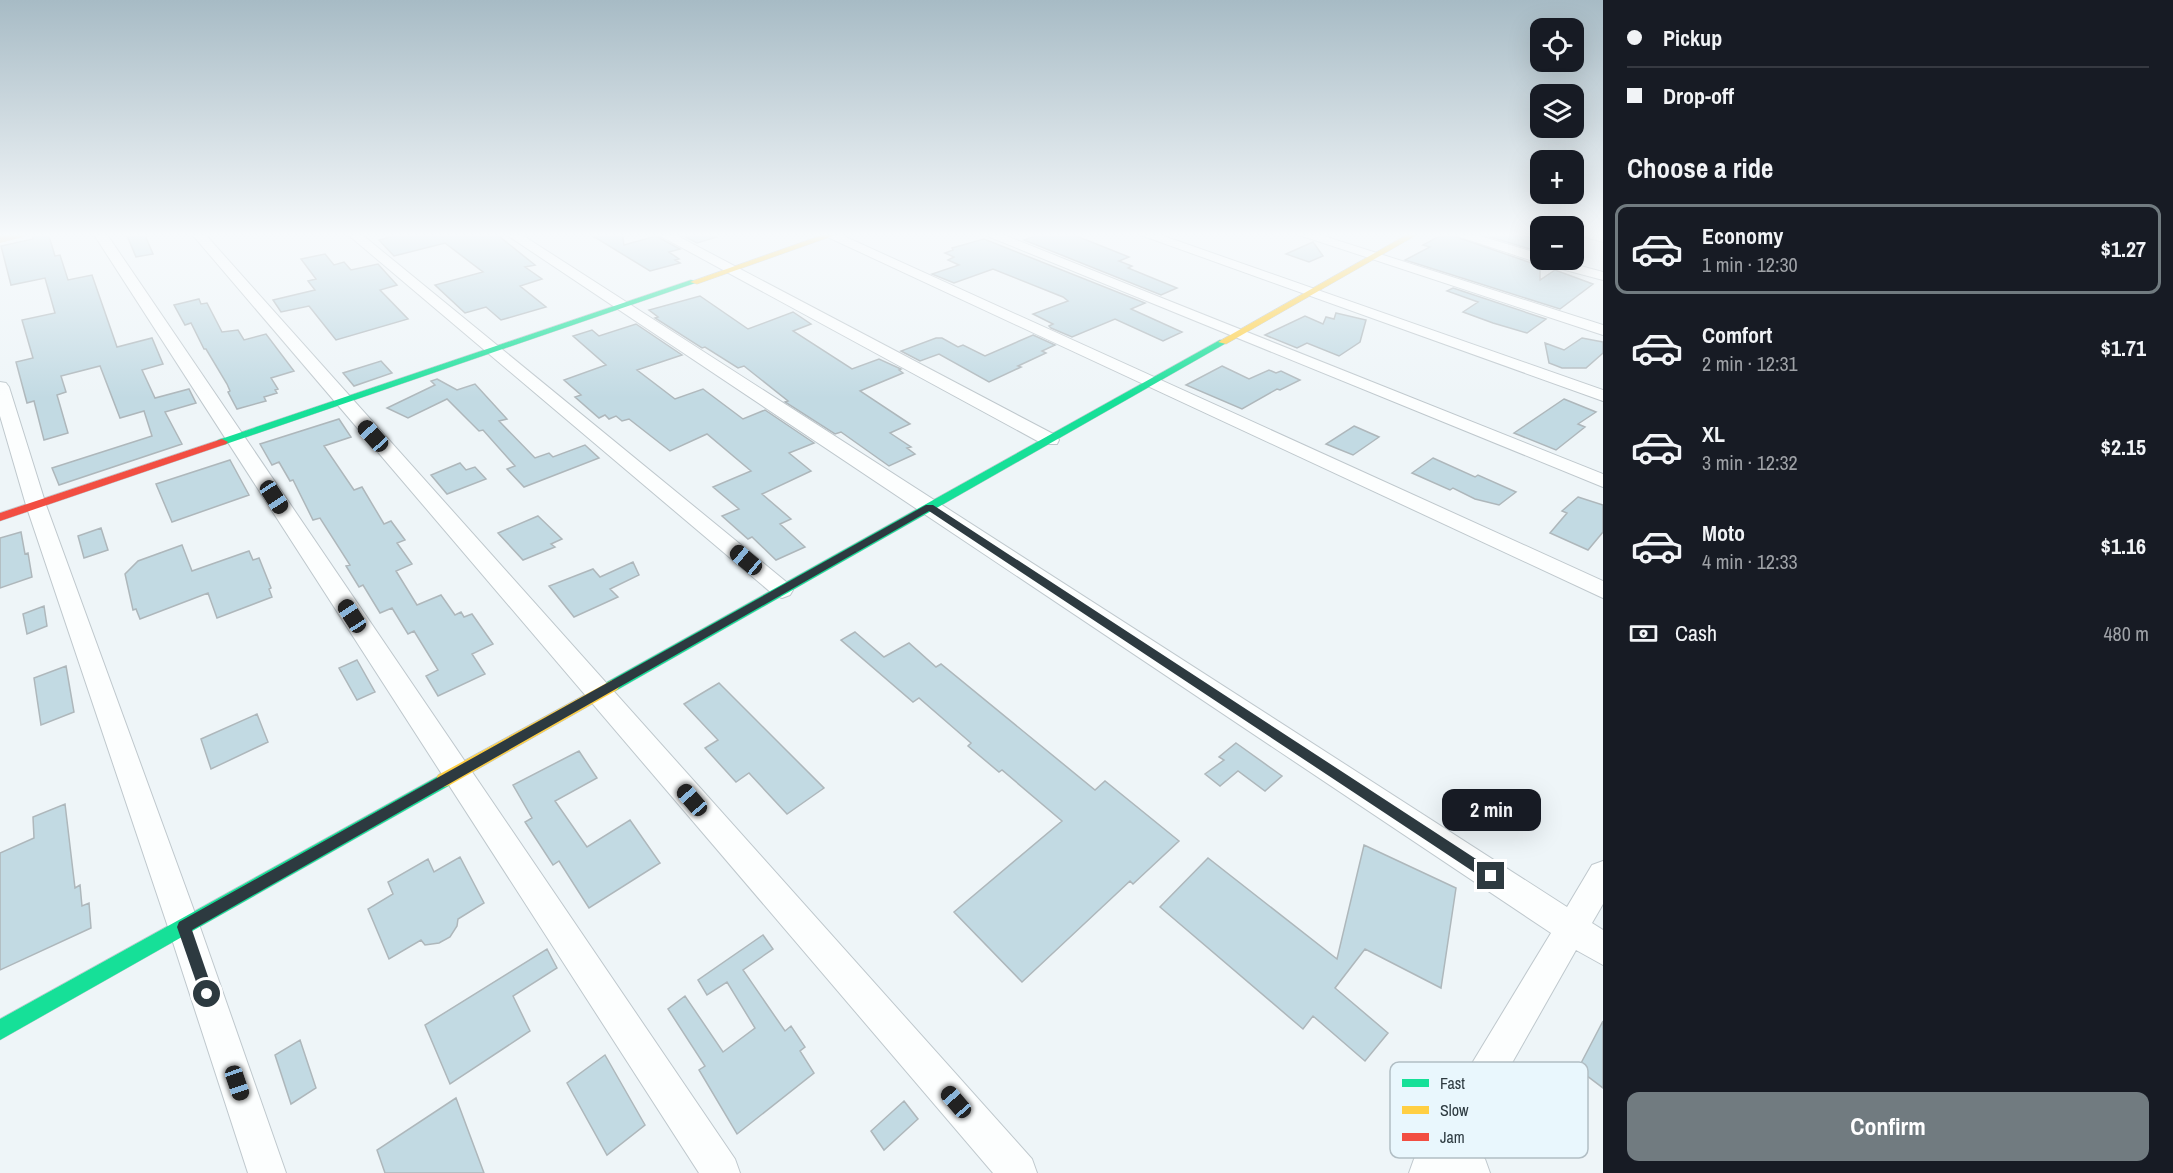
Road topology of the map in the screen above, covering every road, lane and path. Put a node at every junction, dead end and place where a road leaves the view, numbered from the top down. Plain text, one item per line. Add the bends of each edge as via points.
1 (136, 288) edge
2 (244, 288) edge
3 (417, 288) edge
4 (594, 288) edge
5 (679, 288) edge
6 (763, 288) edge
7 (947, 288) edge
8 (1122, 288) edge
9 (1295, 288) edge
10 (1319, 288) edge
11 (1470, 288) edge
12 (1310, 293) junction
13 (624, 307) junction
14 (1603, 330) edge
15 (1237, 334) junction
16 (493, 351) junction
17 (1151, 382) junction
18 (0, 387) edge
19 (1603, 396) edge
20 (343, 402) junction
21 (236, 438) junction
22 (1050, 440) junction
23 (1603, 481) edge
24 (36, 505) junction
25 (929, 507) junction
26 (0, 518) edge
27 (782, 590) junction
28 (1603, 590) edge
29 (599, 693) junction
30 (456, 774) junction
31 (1603, 875) edge
32 (184, 927) junction
33 (1571, 929) junction
34 (1603, 949) edge
35 (0, 1030) edge
36 (1493, 1062) edge
37 (1435, 1161) edge
38 (267, 1173) edge
39 (721, 1173) edge
40 (1018, 1173) edge
41 (1471, 1173) edge

1 - 21 street
2 - 20 street
3 - 16 street
4 - 13 street
5 - 13 street
6 - 22 street
7 - 17 street
8 - 15 street
9 - 12 street
10 - 12 street
11 - 14 street
12 - 15 street
12 - 19 street
13 - 16 street
13 - 25 street
15 - 17 street
15 - 23 street
16 - 20 street
16 - 27 street
17 - 22 street
17 - 28 street
18 - 24 street
20 - 21 street
20 - 29 street
21 - 24 street
21 - 30 street
22 - 25 street
24 - 26 street
24 - 32 street
25 - 27 street
25 - 33 street
27 - 29 street
29 - 30 street
29 - 40 street
30 - 32 street
30 - 39 street
31 - 33 street
32 - 35 street
32 - 38 street
33 - 34 street
33 - 36 street
37 - 41 street

